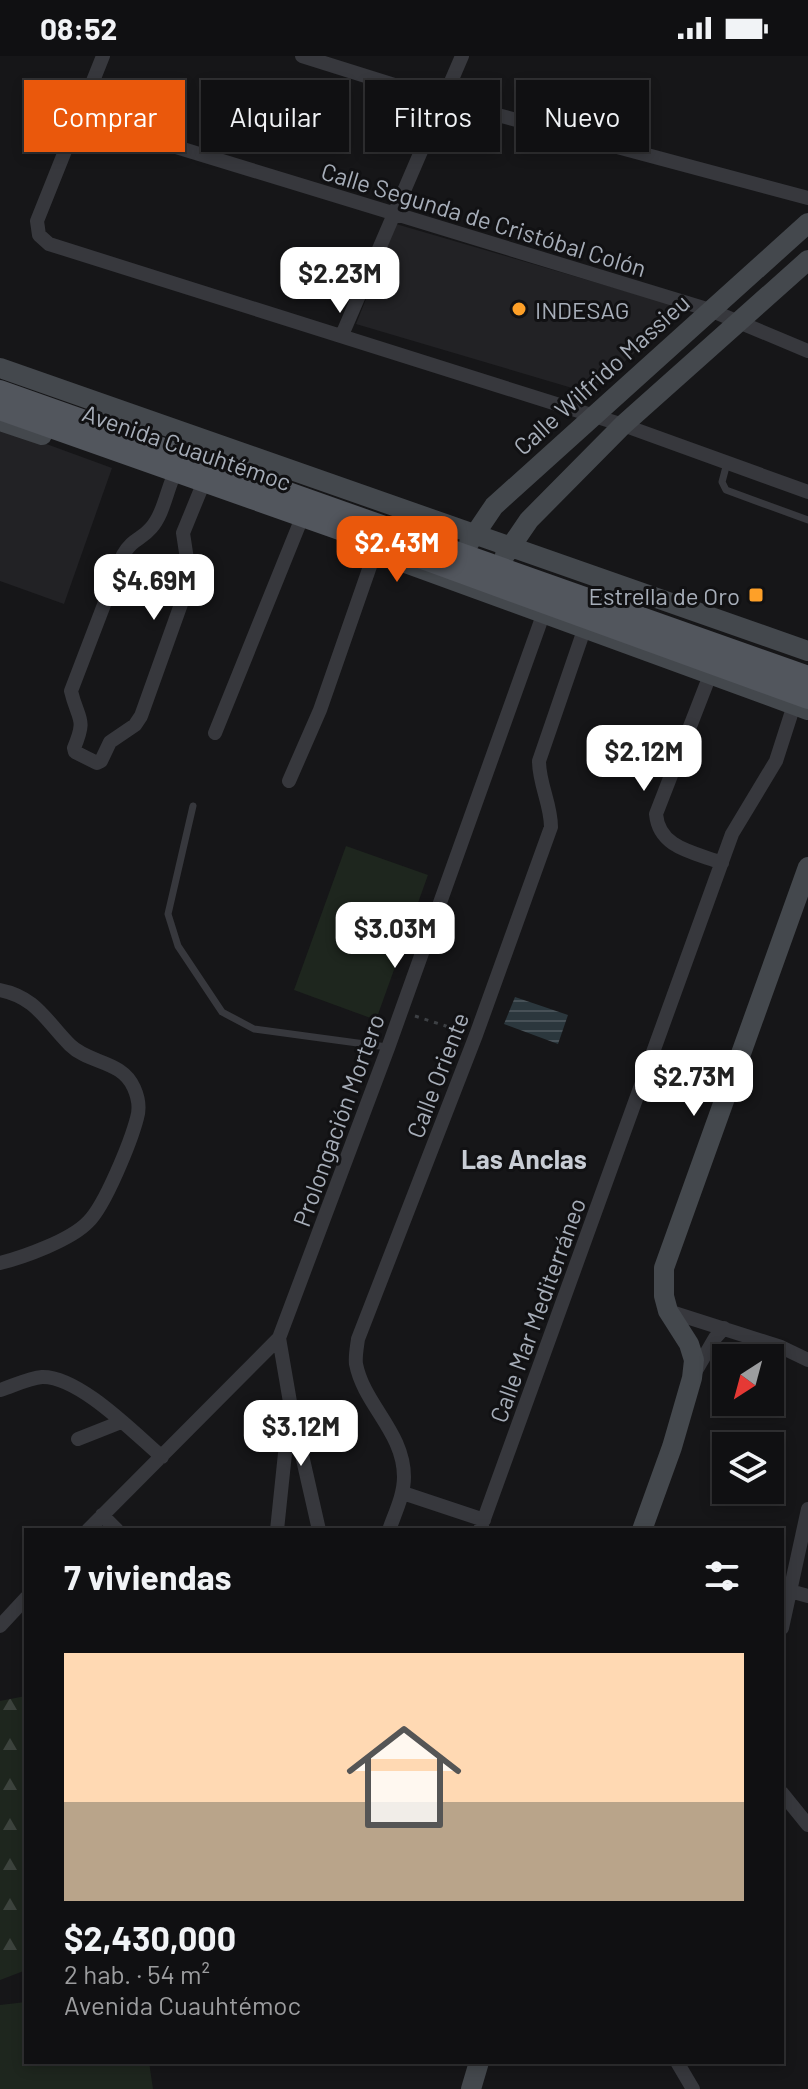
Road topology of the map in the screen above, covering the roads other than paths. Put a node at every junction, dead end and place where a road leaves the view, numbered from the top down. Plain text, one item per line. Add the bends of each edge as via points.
1 (103, 56) edge
2 (302, 56) edge
3 (462, 56) edge
4 (93, 80) edge
5 (378, 80) edge
6 (451, 80) edge
7 (500, 116) edge
8 (185, 150) edge
9 (64, 152) edge
10 (420, 152) edge
11 (808, 198) edge
12 (393, 215) junction
13 (808, 223) edge
14 (808, 260) edge
15 (710, 310) junction
16 (739, 323) junction
17 (342, 335) junction
18 (808, 351) edge
19 (0, 368) edge
20 (0, 391) edge
21 (0, 409) edge
22 (594, 416) junction
23 (0, 421) edge
24 (623, 425) junction
25 (727, 463) junction
26 (172, 480) junction
27 (201, 489) junction
28 (808, 492) edge
29 (808, 520) edge
30 (299, 525) junction
31 (474, 535) junction
32 (510, 547) junction
33 (375, 552) junction
34 (446, 580) junction
35 (481, 592) junction
36 (543, 615) junction
37 (584, 630) junction
38 (808, 651) edge
39 (710, 675) junction
40 (808, 677) edge
41 (803, 705) edge
42 (215, 733) dead end
43 (289, 781) dead end
44 (193, 806) dead end
45 (722, 863) junction
46 (808, 867) edge
47 (0, 990) edge
48 (388, 1048) junction
49 (0, 1263) edge
50 (668, 1311) junction
51 (724, 1328) junction
52 (279, 1338) junction
53 (808, 1360) edge
54 (692, 1378) junction
55 (0, 1390) edge
56 (290, 1402) junction
57 (121, 1422) junction
58 (78, 1439) dead end
59 (162, 1457) junction
60 (403, 1493) junction
61 (808, 1509) edge
62 (102, 1515) junction
63 (482, 1525) edge
64 (90, 1528) edge
65 (115, 1528) edge
66 (277, 1528) edge
67 (319, 1528) edge
68 (390, 1528) edge
69 (643, 1528) edge
70 (790, 1591) junction
71 (808, 1596) edge
72 (24, 1600) edge
73 (784, 1619) edge
74 (0, 1626) edge
75 (784, 1795) edge
76 (808, 1825) edge
77 (478, 2064) edge
78 (678, 2064) edge
79 (471, 2089) edge
80 (693, 2089) edge

1 - 4 street
2 - 5 street
3 - 6 street
7 - 11 street
8 - 12 street, Calle Segunda de Cristóbal Colón
9 - 17 street via 37,221 39,235 49,244
10 - 12 street
12 - 15 street, Calle Segunda de Cristóbal Colón
12 - 17 street
13 - 15 main road, Calle Wilfrido Massieu
14 - 16 main road
15 - 16 street, Calle Segunda de Cristóbal Colón
15 - 22 main road, Calle Wilfrido Massieu
16 - 18 street, Calle Segunda de Cristóbal Colón
16 - 24 main road
17 - 22 street
19 - 31 main road
20 - 40 main road, Avenida Cuauhtémoc, bridge
21 - 41 main road, Avenida Cuauhtémoc, bridge via 433,562
22 - 24 street
22 - 31 main road, Calle Wilfrido Massieu via 494,506
23 - 26 main road
24 - 25 street
24 - 32 main road via 529,520
25 - 28 street
25 - 29 lane via 722,482 726,490
26 - 27 main road
26 - 27 street via 155,525 132,541 123,555 71,691 82,720 75,752 97,763 110,742 141,716 190,579 183,533
27 - 30 main road
30 - 33 main road
30 - 42 street
31 - 32 main road
31 - 34 main road, Calle Wilfrido Massieu
32 - 35 main road
32 - 38 main road
33 - 34 main road
33 - 43 street via 320,710
34 - 35 main road
35 - 36 main road
36 - 37 main road
36 - 48 street, Prolongación Mortero
37 - 39 main road
37 - 60 street, Calle Oriente via 539,761 551,827 358,1339 356,1363 363,1383 397,1439 403,1459
39 - 41 main road
39 - 45 street via 656,814 657,828 667,841
41 - 45 street, Calle Mar Mediterráneo via 732,834
44 - 48 lane via 168,914 178,946 222,1012 254,1029
45 - 63 street, Calle Mar Mediterráneo
46 - 50 main road via 664,1268
47 - 49 street via 29,1001 73,1049 121,1070 133,1085 138,1116 104,1201 88,1223
48 - 52 street, Prolongación Mortero
50 - 51 street
50 - 54 main road via 689,1344
51 - 53 street
51 - 54 street
52 - 56 street
52 - 59 street, Prolongación Mortero
54 - 69 main road
55 - 57 street via 40,1377 59,1379
56 - 66 street
56 - 67 street
57 - 58 street
57 - 59 street
59 - 62 street, Prolongación Mortero
60 - 63 street
60 - 68 street, Calle Oriente
61 - 70 street
62 - 64 street, Prolongación Mortero
62 - 65 street
70 - 71 street
70 - 73 street
72 - 74 street
75 - 76 street
77 - 79 main road
78 - 80 street

